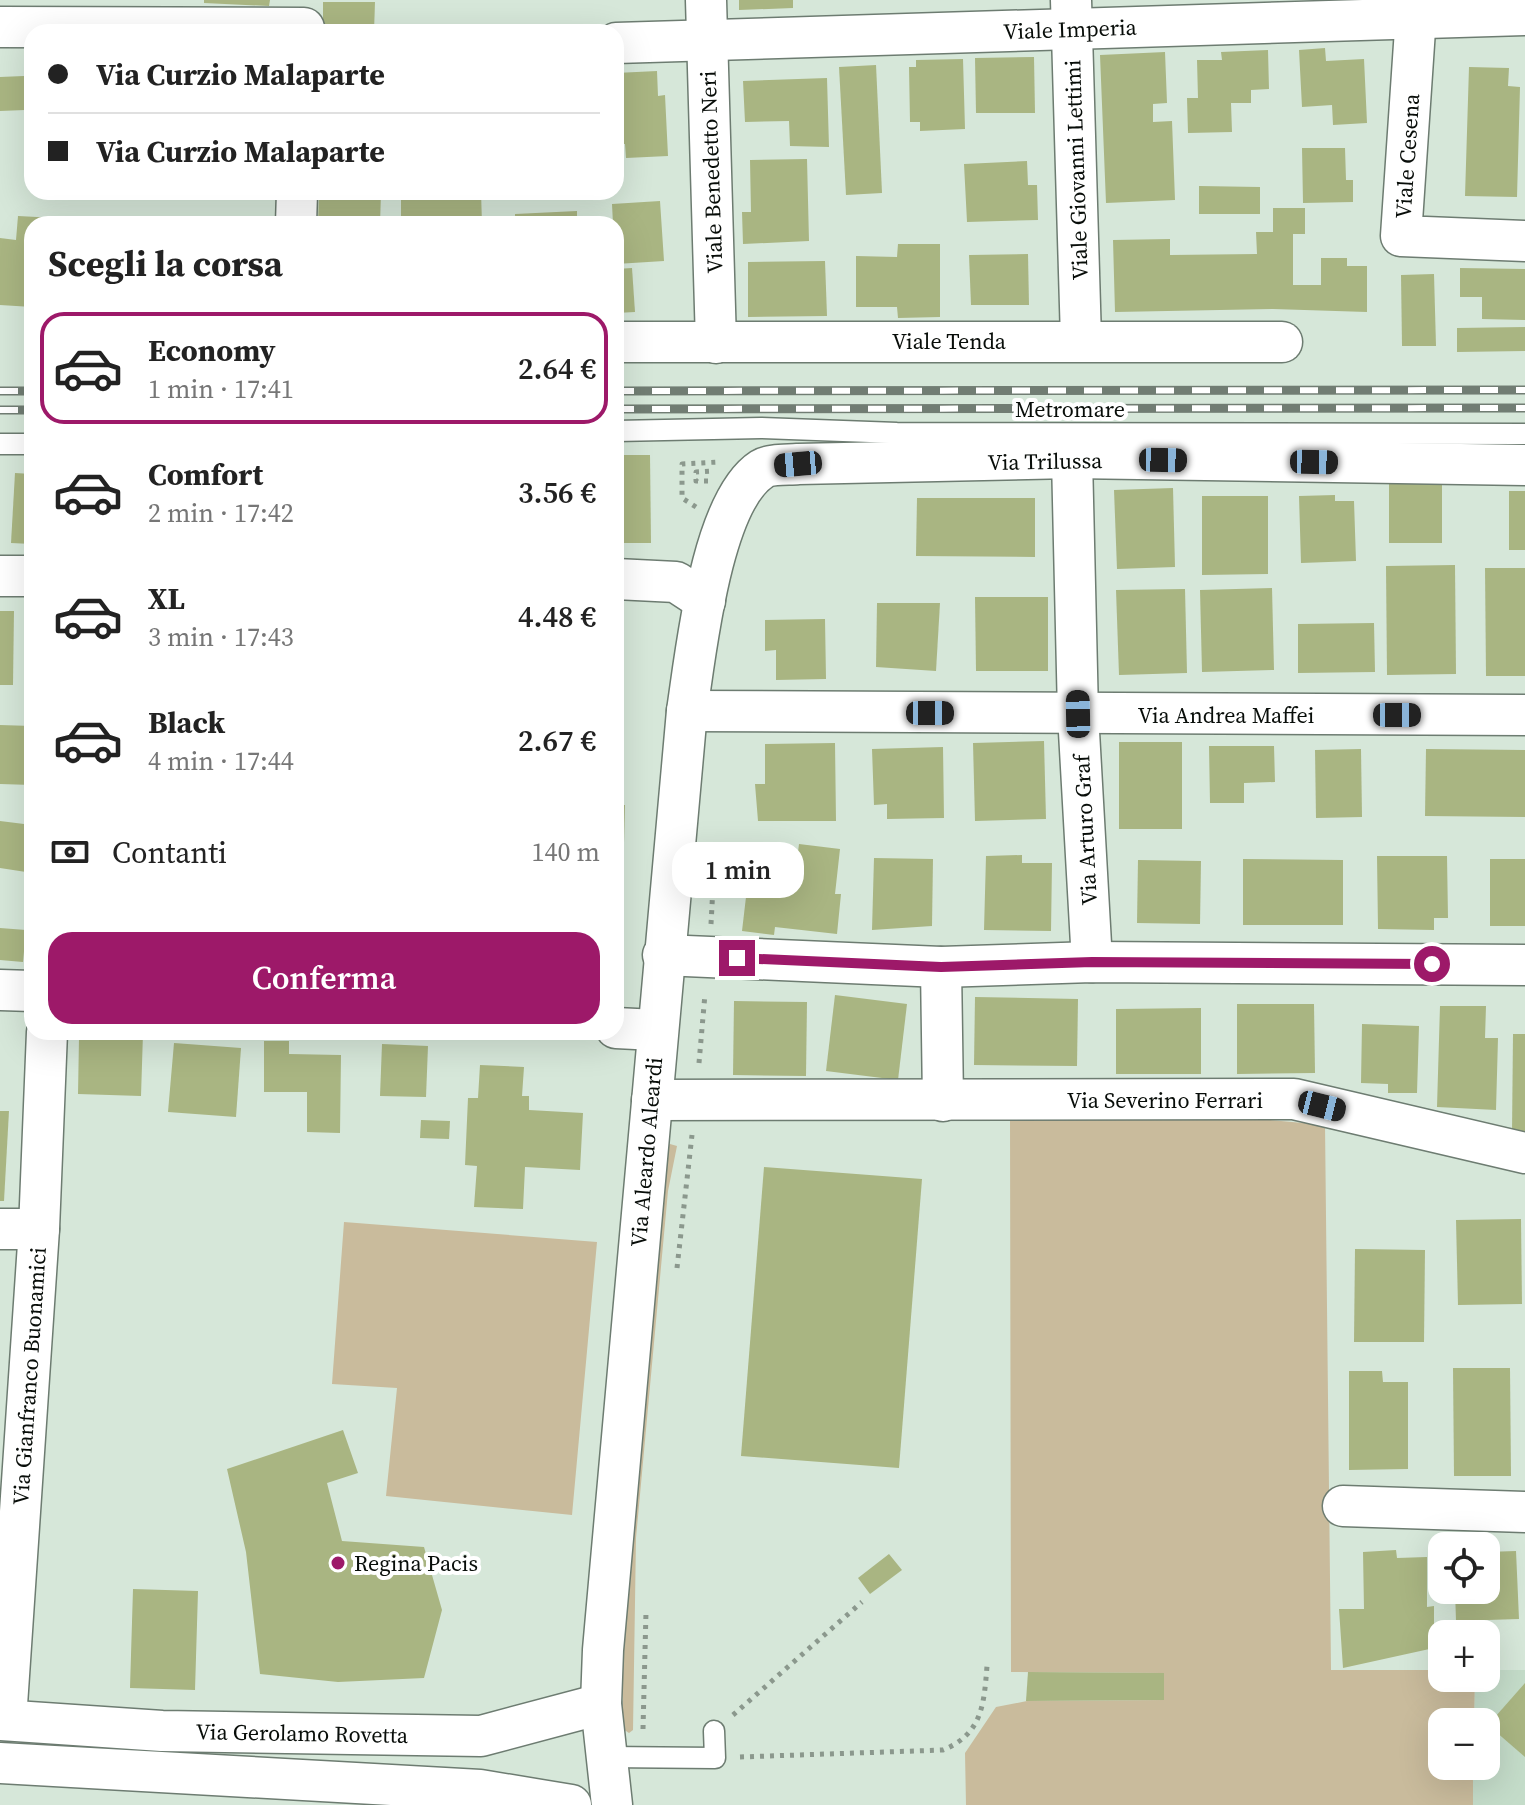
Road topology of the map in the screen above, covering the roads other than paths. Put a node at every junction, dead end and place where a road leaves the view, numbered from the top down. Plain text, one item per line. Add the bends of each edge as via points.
1 (706, 0) edge
2 (1417, 9) edge
3 (64, 13) edge
4 (1072, 14) edge
5 (1525, 15) edge
6 (304, 20) edge
7 (0, 27) edge
8 (707, 42) junction
9 (624, 43) edge
10 (1525, 241) edge
11 (1081, 340) junction
12 (624, 342) edge
13 (1282, 342) dead end
14 (716, 343) junction
15 (624, 431) edge
16 (1525, 434) edge
17 (0, 444) edge
18 (24, 444) edge
19 (1072, 458) junction
20 (1525, 465) edge
21 (0, 576) edge
22 (24, 576) edge
23 (624, 579) edge
24 (705, 601) junction
25 (687, 711) junction
26 (1078, 714) junction
27 (1525, 715) edge
28 (663, 955) junction
29 (1092, 962) junction
30 (1525, 965) edge
31 (941, 967) junction
32 (0, 990) edge
33 (24, 991) edge
34 (624, 1028) edge
35 (656, 1030) junction
36 (46, 1040) edge
37 (652, 1100) junction
38 (943, 1101) junction
39 (1525, 1153) edge
40 (19, 1229) edge
41 (1343, 1506) dead end
42 (1525, 1512) edge
43 (601, 1704) junction
44 (3, 1720) edge
45 (162, 1731) junction
46 (714, 1731) road end
47 (607, 1757) junction
48 (0, 1763) edge
49 (158, 1770) junction
50 (571, 1805) edge
51 (612, 1805) edge

1 - 8 street, Viale Benedetto Neri
2 - 4 street, Viale Imperia
2 - 5 street, Viale Imperia
2 - 10 street, Viale Cesena via 1401,236
3 - 6 street
3 - 7 street
4 - 8 street, Viale Imperia
4 - 11 street, Viale Giovanni Lettimi
8 - 9 street, Viale Imperia
8 - 14 street, Viale Benedetto Neri
11 - 13 street, Viale Tenda
11 - 14 street, Viale Tenda
12 - 14 street, Viale Tenda
15 - 16 lane, Metromare
17 - 18 lane
19 - 20 street, Via Trilussa
19 - 24 street, Via Trilussa via 764,468 743,487 722,529
19 - 26 street, Via Arturo Graf
21 - 22 street
23 - 24 street via 676,582
24 - 25 street, Via Aleardo Aleardi
25 - 26 street, Via Andrea Maffei
25 - 28 street, Via Aleardo Aleardi
26 - 27 street, Via Andrea Maffei
26 - 29 street, Via Arturo Graf
28 - 31 street
28 - 35 street, Via Aleardo Aleardi
29 - 30 street
29 - 31 street
31 - 38 street
32 - 33 street
34 - 35 street
35 - 37 street, Via Aleardo Aleardi
36 - 40 street, Via Gianfranco Buonamici
37 - 38 street, Via Severino Ferrari
37 - 43 street, Via Aleardo Aleardi
38 - 39 street, Via Severino Ferrari via 1294,1099
40 - 44 street, Via Gianfranco Buonamici
41 - 42 street
43 - 45 street, Via Gerolamo Rovetta via 481,1736 441,1722
43 - 47 street, Via Aleardo Aleardi
44 - 45 street, Via Gerolamo Rovetta
45 - 49 street
46 - 47 lane via 715,1758
47 - 51 street, Via Aleardo Aleardi
48 - 49 street, Via Gerolamo Rovetta
49 - 50 street, Via Gerolamo Rovetta via 480,1790

